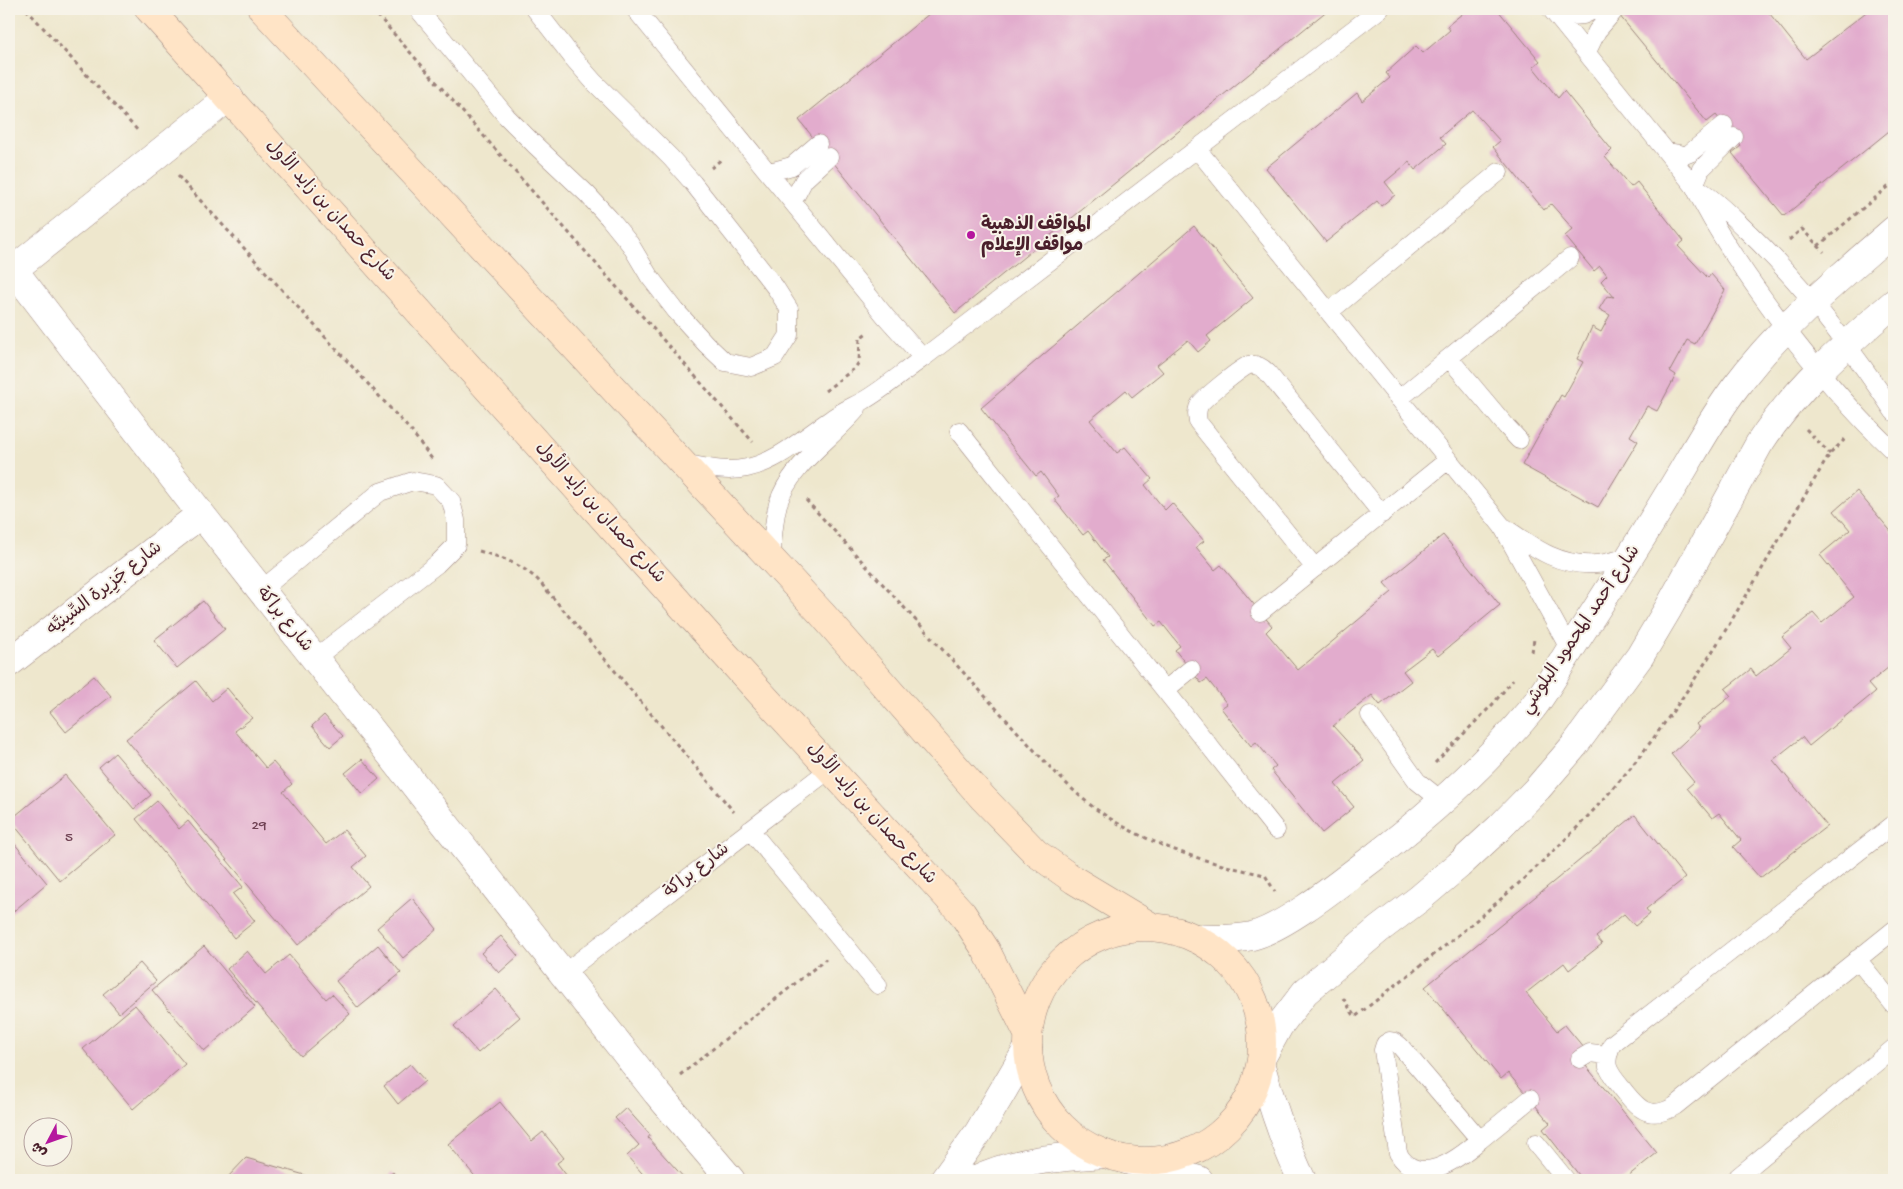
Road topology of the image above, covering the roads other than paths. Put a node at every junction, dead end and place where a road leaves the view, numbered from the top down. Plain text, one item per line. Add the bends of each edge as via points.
1 (148, 9) edge
2 (262, 9) edge
3 (418, 9) edge
4 (535, 9) edge
5 (635, 9) edge
6 (1380, 9) edge
7 (1596, 9) edge
8 (1616, 10) dead end
9 (1554, 13) edge
10 (1587, 52) junction
11 (229, 97) junction
12 (1197, 149) junction
13 (1668, 152) junction
14 (770, 172) junction
15 (1499, 172) dead end
16 (1694, 186) junction
17 (793, 201) junction
18 (1894, 230) edge
19 (1570, 258) dead end
20 (11, 267) edge
21 (1814, 302) junction
22 (1894, 303) edge
23 (1329, 312) junction
24 (1786, 329) junction
25 (1847, 344) junction
26 (923, 358) junction
27 (1449, 358) junction
28 (1819, 371) junction
29 (1399, 399) junction
30 (863, 401) junction
31 (1894, 412) edge
32 (959, 431) dead end
33 (1519, 440) dead end
34 (1894, 452) edge
35 (1448, 460) junction
36 (682, 462) junction
37 (200, 514) junction
38 (1382, 514) junction
39 (1502, 526) junction
40 (1630, 556) junction
41 (771, 558) junction
42 (1315, 568) junction
43 (260, 590) junction
44 (1260, 612) dead end
45 (1570, 650) junction
46 (315, 658) junction
47 (9, 663) edge
48 (1190, 669) dead end
49 (1165, 690) junction
50 (1370, 715) dead end
51 (830, 769) junction
52 (1442, 801) junction
53 (1894, 824) edge
54 (750, 830) junction
55 (1276, 830) dead end
56 (1152, 927) junction
57 (1894, 930) edge
58 (1195, 938) junction
59 (1857, 959) junction
60 (564, 973) junction
61 (878, 985) dead end
62 (1894, 1005) edge
63 (1028, 1041) junction
64 (1894, 1048) edge
65 (1608, 1054) junction
66 (1580, 1059) dead end
67 (1262, 1061) junction
68 (1530, 1099) dead end
69 (1480, 1140) junction
70 (1536, 1143) dead end
71 (1115, 1157) junction
72 (730, 1180) edge
73 (944, 1180) edge
74 (974, 1180) edge
75 (1199, 1180) edge
76 (1302, 1180) edge
77 (1566, 1180) edge
78 (1734, 1180) edge

1 - 11 main road, شارع حمدان بن زايد الأول
2 - 36 main road
3 - 4 lane via 508,117 609,218 671,304 706,344 725,362 751,367 775,356 789,334 789,309 775,287 693,183 593,81
5 - 14 lane
6 - 12 lane
7 - 9 lane via 1583,15
8 - 10 lane via 1597,31
9 - 10 lane
10 - 13 lane
11 - 20 street
11 - 51 main road, شارع حمدان بن زايد الأول
12 - 23 lane
12 - 26 lane
13 - 16 lane
13 - 16 lane via 1690,153 1729,131 1701,169
14 - 17 lane
14 - 17 lane via 824,151
15 - 23 lane
16 - 21 lane via 1708,194 1752,236
16 - 24 lane via 1733,254
17 - 26 lane
18 - 21 street, شارع أحمد المحمود البلوشي
19 - 27 lane
20 - 37 street, شارع براكة
21 - 24 street, شارع أحمد المحمود البلوشي
21 - 25 lane
22 - 25 street
23 - 29 lane
24 - 28 lane
24 - 40 street, شارع أحمد المحمود البلوشي via 1735,387
25 - 28 street
25 - 31 lane
26 - 30 lane
27 - 29 lane
27 - 33 lane
28 - 34 lane
28 - 67 street via 1759,444 1640,656 1574,746 1519,808 1459,865 1301,998 1279,1026
29 - 35 lane
30 - 36 lane via 770,460 747,468 716,469
30 - 41 lane via 789,481 778,504
32 - 49 lane
35 - 38 lane
35 - 39 lane
36 - 41 main road
37 - 43 street, شارع براكة
37 - 47 street, شارع جَزِيرة السِّينيَّه
38 - 42 lane
38 - 42 lane via 1266,372 1251,365 1239,371 1200,404 1196,415 1198,422
39 - 40 lane via 1534,548 1561,561 1596,564
39 - 45 lane
40 - 45 street, شارع أحمد المحمود البلوشي
41 - 56 main road via 983,798 1036,853
42 - 44 lane
43 - 46 street, شارع براكة
43 - 46 lane via 380,492 413,480 436,485 452,501 456,545
45 - 52 street, شارع أحمد المحمود البلوشي via 1531,709
46 - 60 street, شارع براكة
48 - 49 lane
49 - 55 lane
50 - 52 lane via 1417,781
51 - 54 lane, شارع براكة
51 - 63 main road, شارع حمدان بن زايد الأول via 962,913 986,950
52 - 58 street, شارع أحمد المحمود البلوشي via 1389,847 1270,929 1251,936
53 - 65 lane via 1612,1044
54 - 60 lane, شارع براكة
54 - 61 lane
56 - 58 main road via 1175,930
56 - 63 main road via 1116,930 1083,944 1056,968 1037,998
57 - 59 lane
58 - 67 main road via 1220,954 1240,974 1254,1000 1262,1028
59 - 62 lane
59 - 65 lane via 1665,1112 1652,1113 1640,1109 1630,1100 1608,1066
60 - 72 street, شارع براكة via 657,1093
63 - 71 main road via 1034,1081 1050,1112 1074,1137
63 - 73 street via 978,1133
64 - 78 lane
65 - 66 lane via 1590,1053
67 - 71 main road via 1244,1108 1213,1141 1172,1158
67 - 76 street via 1273,1110
68 - 69 lane
69 - 69 lane via 1400,1046 1396,1042 1385,1044 1383,1056 1398,1153 1408,1169 1425,1177 1436,1175
70 - 77 lane
71 - 74 street via 1066,1156 1026,1162
71 - 75 street

